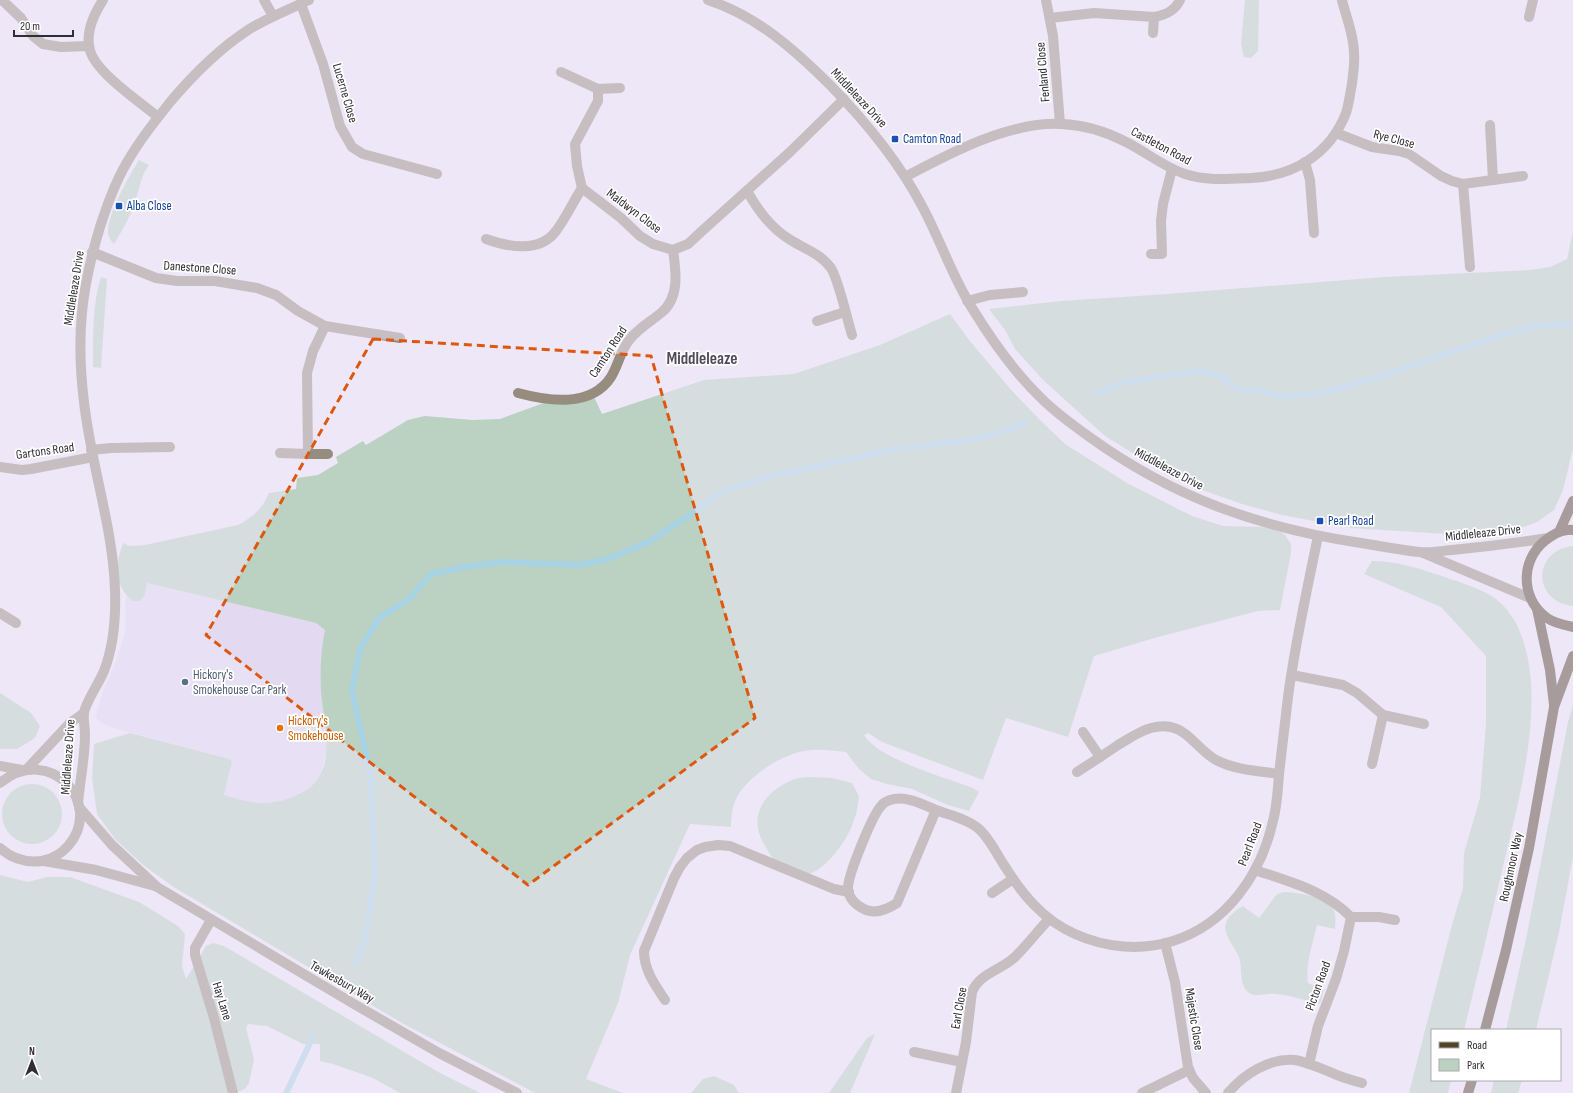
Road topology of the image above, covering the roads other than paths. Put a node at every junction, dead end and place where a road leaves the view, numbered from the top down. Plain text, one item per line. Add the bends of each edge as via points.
1 (2, 0) edge
2 (103, 0) edge
3 (264, 0) edge
4 (708, 0) edge
5 (1046, 0) edge
6 (1180, 0) edge
7 (1342, 0) edge
8 (1533, 0) edge
9 (305, 2) edge
10 (723, 3) edge
11 (273, 16) junction
12 (1154, 17) junction
13 (1529, 17) dead end
14 (1050, 18) junction
15 (1153, 33) dead end
16 (89, 46) junction
17 (561, 72) dead end
18 (620, 88) dead end
19 (598, 89) junction
20 (844, 99) junction
21 (158, 117) junction
22 (1060, 124) junction
23 (1490, 125) dead end
24 (1336, 133) junction
25 (1305, 162) junction
26 (1172, 169) junction
27 (438, 174) dead end
28 (1523, 176) dead end
29 (905, 177) junction
30 (1493, 180) junction
31 (1463, 184) junction
32 (582, 188) junction
33 (747, 191) junction
34 (1314, 233) dead end
35 (486, 239) dead end
36 (673, 250) junction
37 (92, 252) junction
38 (1151, 254) dead end
39 (1470, 267) dead end
40 (1023, 292) dead end
41 (967, 300) junction
42 (845, 312) junction
43 (817, 322) dead end
44 (325, 326) junction
45 (852, 335) dead end
46 (400, 338) dead end
47 (518, 393) dead end
48 (170, 447) dead end
49 (92, 454) junction
50 (280, 454) dead end
51 (308, 454) junction
52 (328, 454) dead end
53 (0, 467) edge
54 (1573, 501) edge
55 (1573, 530) edge
56 (1559, 532) junction
57 (1318, 536) junction
58 (1548, 538) junction
59 (1421, 552) junction
60 (1530, 598) junction
61 (1537, 609) junction
62 (0, 613) edge
63 (16, 624) dead end
64 (1573, 627) edge
65 (1573, 656) edge
66 (1292, 675) junction
67 (1554, 707) junction
68 (84, 713) junction
69 (1383, 715) junction
70 (1424, 724) dead end
71 (1082, 732) dead end
72 (1100, 757) junction
73 (1372, 764) dead end
74 (0, 766) edge
75 (25, 770) junction
76 (1077, 772) dead end
77 (1279, 774) junction
78 (0, 782) edge
79 (78, 805) junction
80 (936, 810) junction
81 (0, 848) edge
82 (44, 861) junction
83 (1255, 870) junction
84 (1013, 879) junction
85 (157, 887) junction
86 (849, 892) junction
87 (992, 893) dead end
88 (1351, 917) junction
89 (1049, 919) junction
90 (211, 920) junction
91 (1395, 920) dead end
92 (1165, 943) junction
93 (665, 1000) dead end
94 (1485, 1029) edge
95 (914, 1052) dead end
96 (962, 1062) junction
97 (1309, 1064) junction
98 (1190, 1070) junction
99 (1472, 1081) edge
100 (1362, 1083) dead end
101 (233, 1093) edge
102 (517, 1093) edge
103 (956, 1093) edge
104 (1142, 1093) edge
105 (1206, 1093) edge
106 (1228, 1093) edge
107 (1468, 1093) edge

1 - 16 street via 43,44 61,47
2 - 16 street via 90,30
3 - 11 street
4 - 10 street, Middleleaze Drive
5 - 14 street, Fenland Close
6 - 12 street via 1170,13
7 - 24 street, Castleton Road via 1354,53 1353,77 1346,112
8 - 13 street
9 - 11 street, Middleleaze Drive
9 - 27 street, Lucerne Close via 340,126 352,147 363,154
10 - 20 street, Middleleaze Drive via 776,36
11 - 21 street, Middleleaze Drive via 248,30 215,55
12 - 14 street via 1094,13
12 - 15 street
14 - 22 street, Fenland Close via 1056,60
16 - 21 street via 91,55 105,73
17 - 19 street
18 - 19 street
19 - 32 street via 598,101 575,144
20 - 29 street, Middleleaze Drive via 877,137
20 - 33 street
21 - 37 street, Middleleaze Drive via 122,172
22 - 26 street, Castleton Road via 1076,125 1109,134 1126,141
22 - 29 street, Castleton Road via 1012,130 987,138
23 - 30 street
24 - 25 street, Castleton Road via 1327,146
24 - 31 street, Rye Close via 1372,147 1409,154 1441,176
25 - 26 street, Castleton Road via 1286,173 1249,178 1199,178
25 - 34 street via 1310,180
26 - 38 street via 1163,204 1162,254
28 - 30 street, Rye Close
29 - 41 street, Middleleaze Drive via 936,233
30 - 31 street, Rye Close
31 - 39 street
32 - 35 street via 556,232 538,244 500,244
32 - 36 street, Maldwyn Close via 640,236 653,244
33 - 36 street via 688,244
33 - 42 street via 759,212 777,230 820,256 832,269
36 - 47 street, Camton Road via 676,282 669,302 662,312 641,326 628,341 611,376 601,388 564,401
37 - 44 street, Danestone Close via 156,278 177,281 215,280 258,288 276,295
37 - 49 street, Middleleaze Drive via 83,300 80,335 82,382
40 - 41 street
41 - 57 street, Middleleaze Drive via 997,345 1038,394 1069,422 1104,447 1157,479 1203,501 1269,525
42 - 43 street
42 - 45 street
44 - 46 street, Danestone Close
44 - 51 street via 313,351 308,373
48 - 49 street, Gartons Road via 111,448
49 - 53 street, Gartons Road via 31,469
49 - 68 street, Middleleaze Drive via 112,555 115,608 109,654
50 - 51 street
51 - 52 street
54 - 56 main road
55 - 56 main road, Roughmoor Way
56 - 58 main road, Roughmoor Way
57 - 59 street, Middleleaze Drive
57 - 66 street, Pearl Road
58 - 59 street, Middleleaze Drive
58 - 60 main road, Roughmoor Way via 1532,555 1527,569 1526,584
59 - 60 street, Middleleaze Drive
60 - 61 main road, Roughmoor Way
61 - 64 main road, Roughmoor Way via 1547,618
61 - 67 main road, Roughmoor Way via 1550,670
62 - 63 street
65 - 67 main road, Roughmoor Way
66 - 69 street via 1343,685
66 - 77 street, Pearl Road
67 - 94 main road, Roughmoor Way via 1529,848
68 - 75 street, Middleleaze Drive via 70,723
68 - 79 street, Middleleaze Drive via 85,735
69 - 70 street
69 - 73 street
71 - 72 street
72 - 76 street
72 - 77 street via 1144,731 1167,727 1181,731 1217,760 1236,767
74 - 75 street, Tewkesbury Way
75 - 78 street, Tewkesbury Way via 12,774
75 - 79 street, Tewkesbury Way via 46,770 56,775 68,785
77 - 83 street, Pearl Road via 1274,820
79 - 82 street, Tewkesbury Way via 79,824 72,840 61,852
79 - 85 street, Tewkesbury Way via 112,845
80 - 84 street, Pearl Road via 974,825 986,837
80 - 86 street via 896,798 881,805 853,869 849,880
80 - 86 street via 897,902 872,912 855,903
81 - 82 street, Tewkesbury Way via 20,860
82 - 85 street, Tewkesbury Way via 96,870
83 - 88 street via 1329,898
83 - 92 street, Pearl Road via 1248,884 1221,914 1183,938
84 - 87 street
84 - 89 street, Pearl Road via 1027,898
85 - 90 street, Tewkesbury Way
86 - 93 street via 834,889 734,847 705,846 697,850 687,858 677,872 644,951 646,969
88 - 91 street
88 - 97 street, Picton Road via 1344,951 1318,1026
89 - 92 street, Pearl Road via 1062,928 1097,943 1120,947
89 - 96 street, Earl Close via 1014,958 975,984
90 - 101 street, Hay Lane via 195,948 195,955
90 - 102 street, Tewkesbury Way via 439,1053
92 - 98 street, Majestic Close via 1175,982
95 - 96 street
96 - 103 street, Earl Close
97 - 100 street
97 - 106 street via 1296,1060 1273,1062 1254,1070
98 - 104 street
98 - 105 street, Majestic Close via 1193,1078
99 - 107 main road

